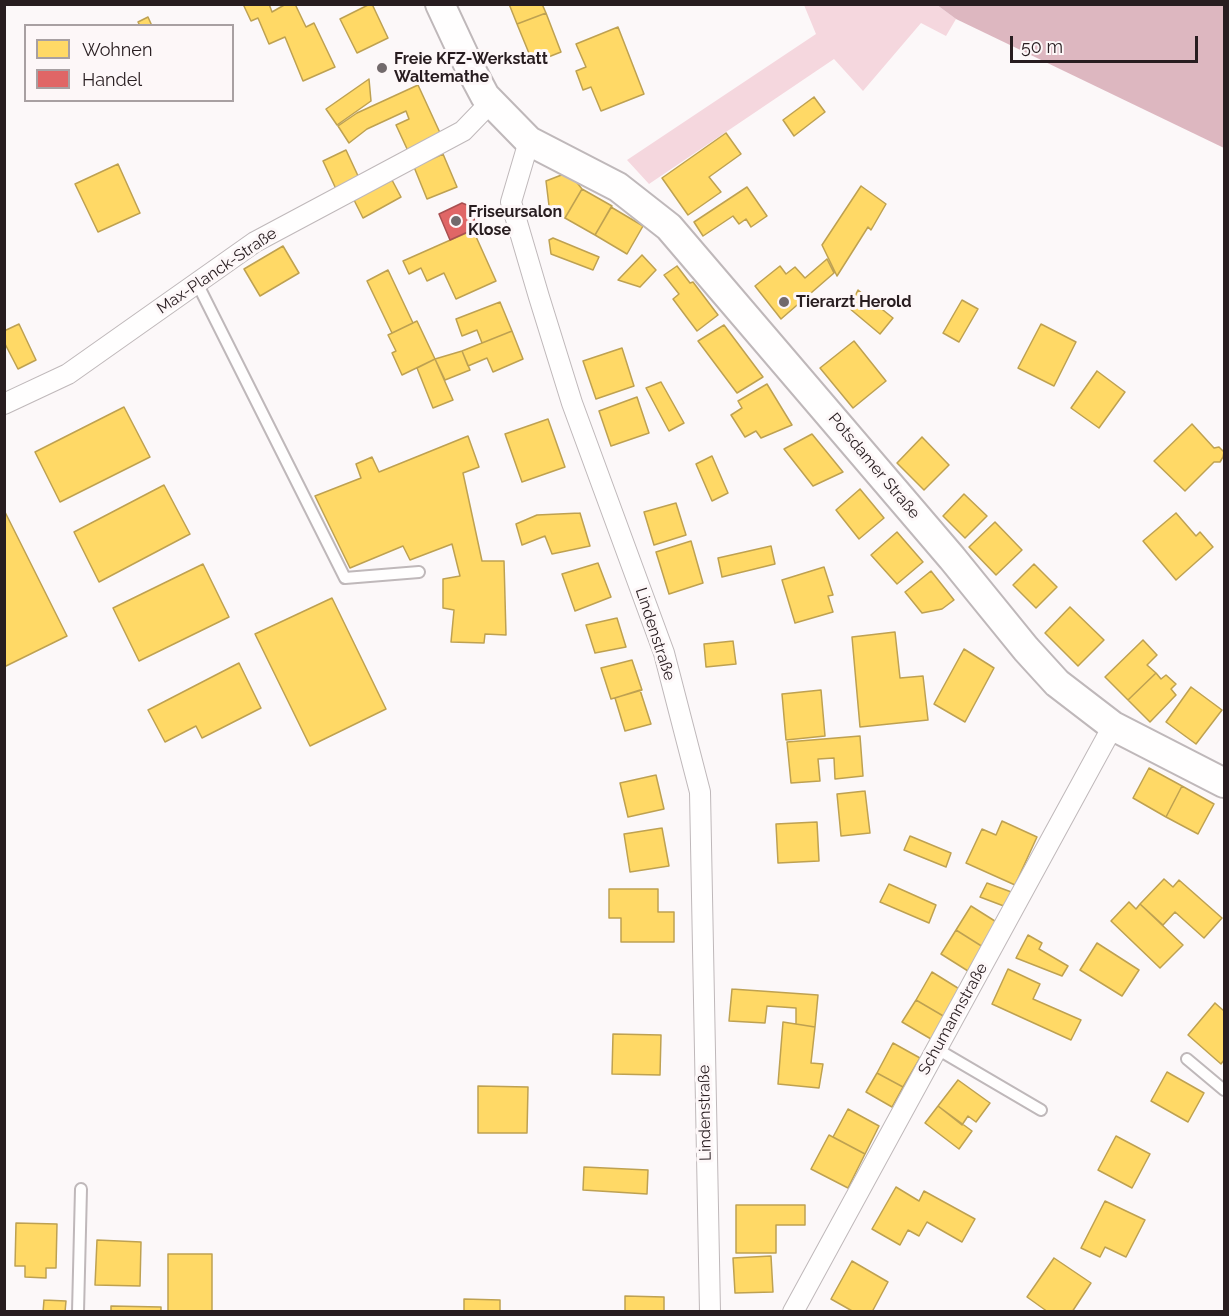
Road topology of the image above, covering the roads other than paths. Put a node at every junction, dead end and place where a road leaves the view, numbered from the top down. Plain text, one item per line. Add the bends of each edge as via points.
1 (440, 4) edge
2 (492, 102) junction
3 (529, 141) junction
4 (197, 283) junction
5 (4, 404) edge
6 (419, 572) dead end
7 (1113, 726) junction
8 (1224, 783) edge
9 (937, 1049) junction
10 (1187, 1059) dead end
11 (1224, 1090) edge
12 (1041, 1110) dead end
13 (81, 1189) dead end
14 (799, 1310) edge
15 (78, 1311) edge
16 (710, 1311) edge

1 - 2 street via 468,64
2 - 3 street
2 - 4 street, Max-Planck-Straße via 463,131 255,242
3 - 7 street, Potsdamer Straße via 618,188 669,227 1026,649 1057,683
3 - 16 street, Lindenstraße via 511,202 572,403 664,653 700,792
4 - 5 street, Max-Planck-Straße via 68,374
4 - 6 lane via 345,578
7 - 8 street, Potsdamer Straße
7 - 9 street, Schumannstraße
9 - 12 lane
9 - 14 street, Schumannstraße
10 - 11 lane
13 - 15 lane

